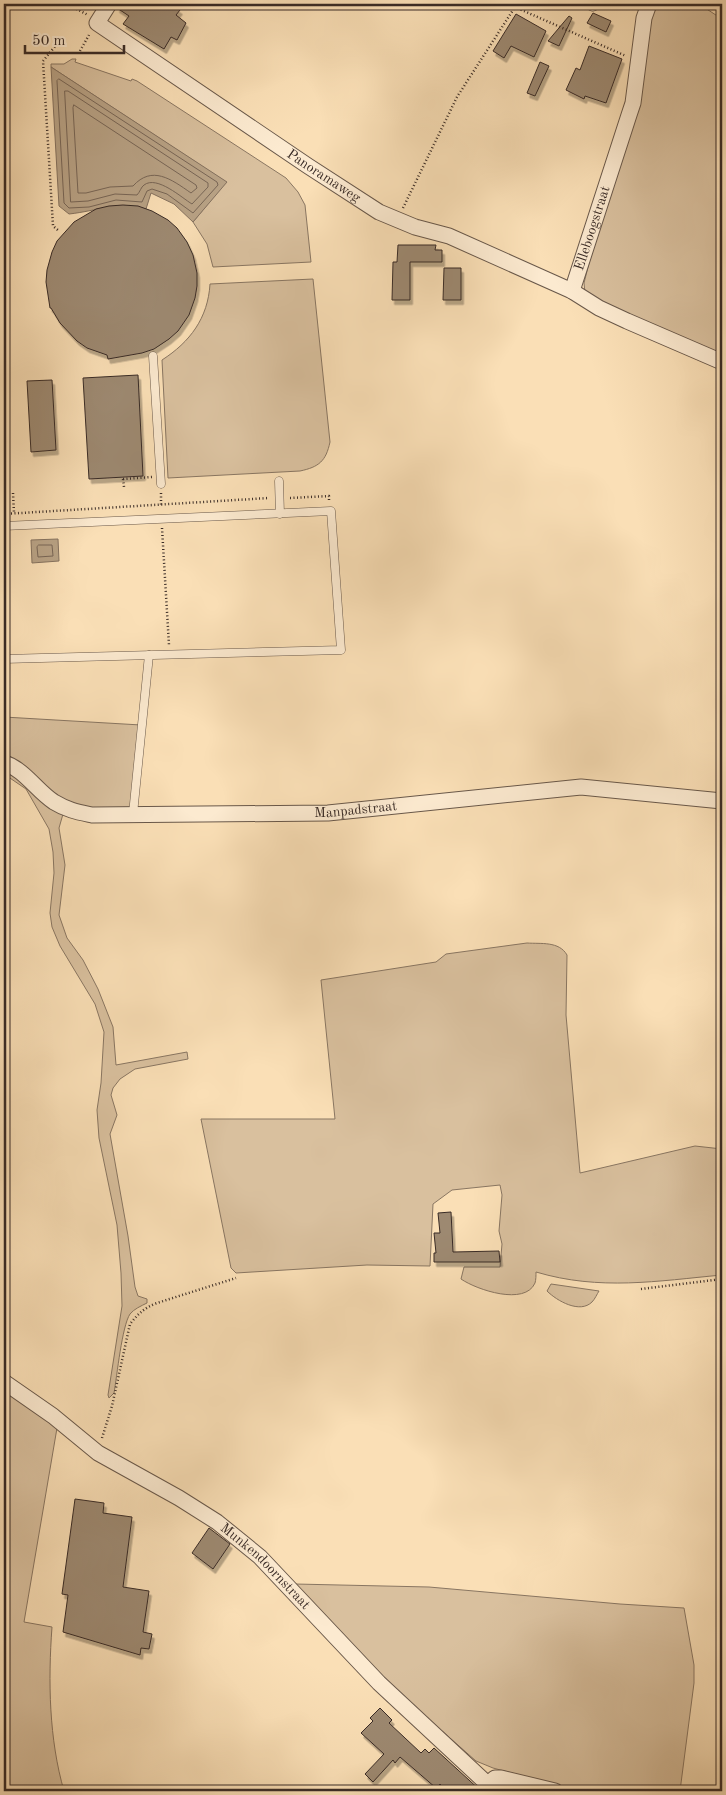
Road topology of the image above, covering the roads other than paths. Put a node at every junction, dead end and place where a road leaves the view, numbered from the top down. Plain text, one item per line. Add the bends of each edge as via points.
1 (109, 4) edge
2 (586, 4) edge
3 (599, 4) edge
4 (647, 4) edge
5 (572, 291) junction
6 (152, 356) dead end
7 (722, 362) edge
8 (160, 480) road end
9 (278, 481) dead end
10 (280, 514) junction
11 (4, 526) edge
12 (149, 655) junction
13 (4, 659) edge
14 (4, 763) edge
15 (722, 801) edge
16 (133, 814) junction
17 (4, 1382) edge
18 (491, 1788) edge
19 (555, 1791) edge

1 - 5 street, Panoramaweg via 97,24 379,212 449,236
2 - 3 lane via 593,7
4 - 5 street, Elleboogstraat via 630,116
5 - 7 street via 626,321
6 - 8 lane
9 - 10 lane
10 - 11 lane
10 - 12 lane via 331,511 341,650
12 - 13 lane
12 - 16 lane
14 - 16 street, Manpadstraat via 70,811 92,815
15 - 16 street, Manpadstraat via 581,787 328,813
17 - 18 street, Munkendoornstraat via 98,1453 217,1522 260,1557 379,1683
18 - 19 street via 495,1778 501,1778

